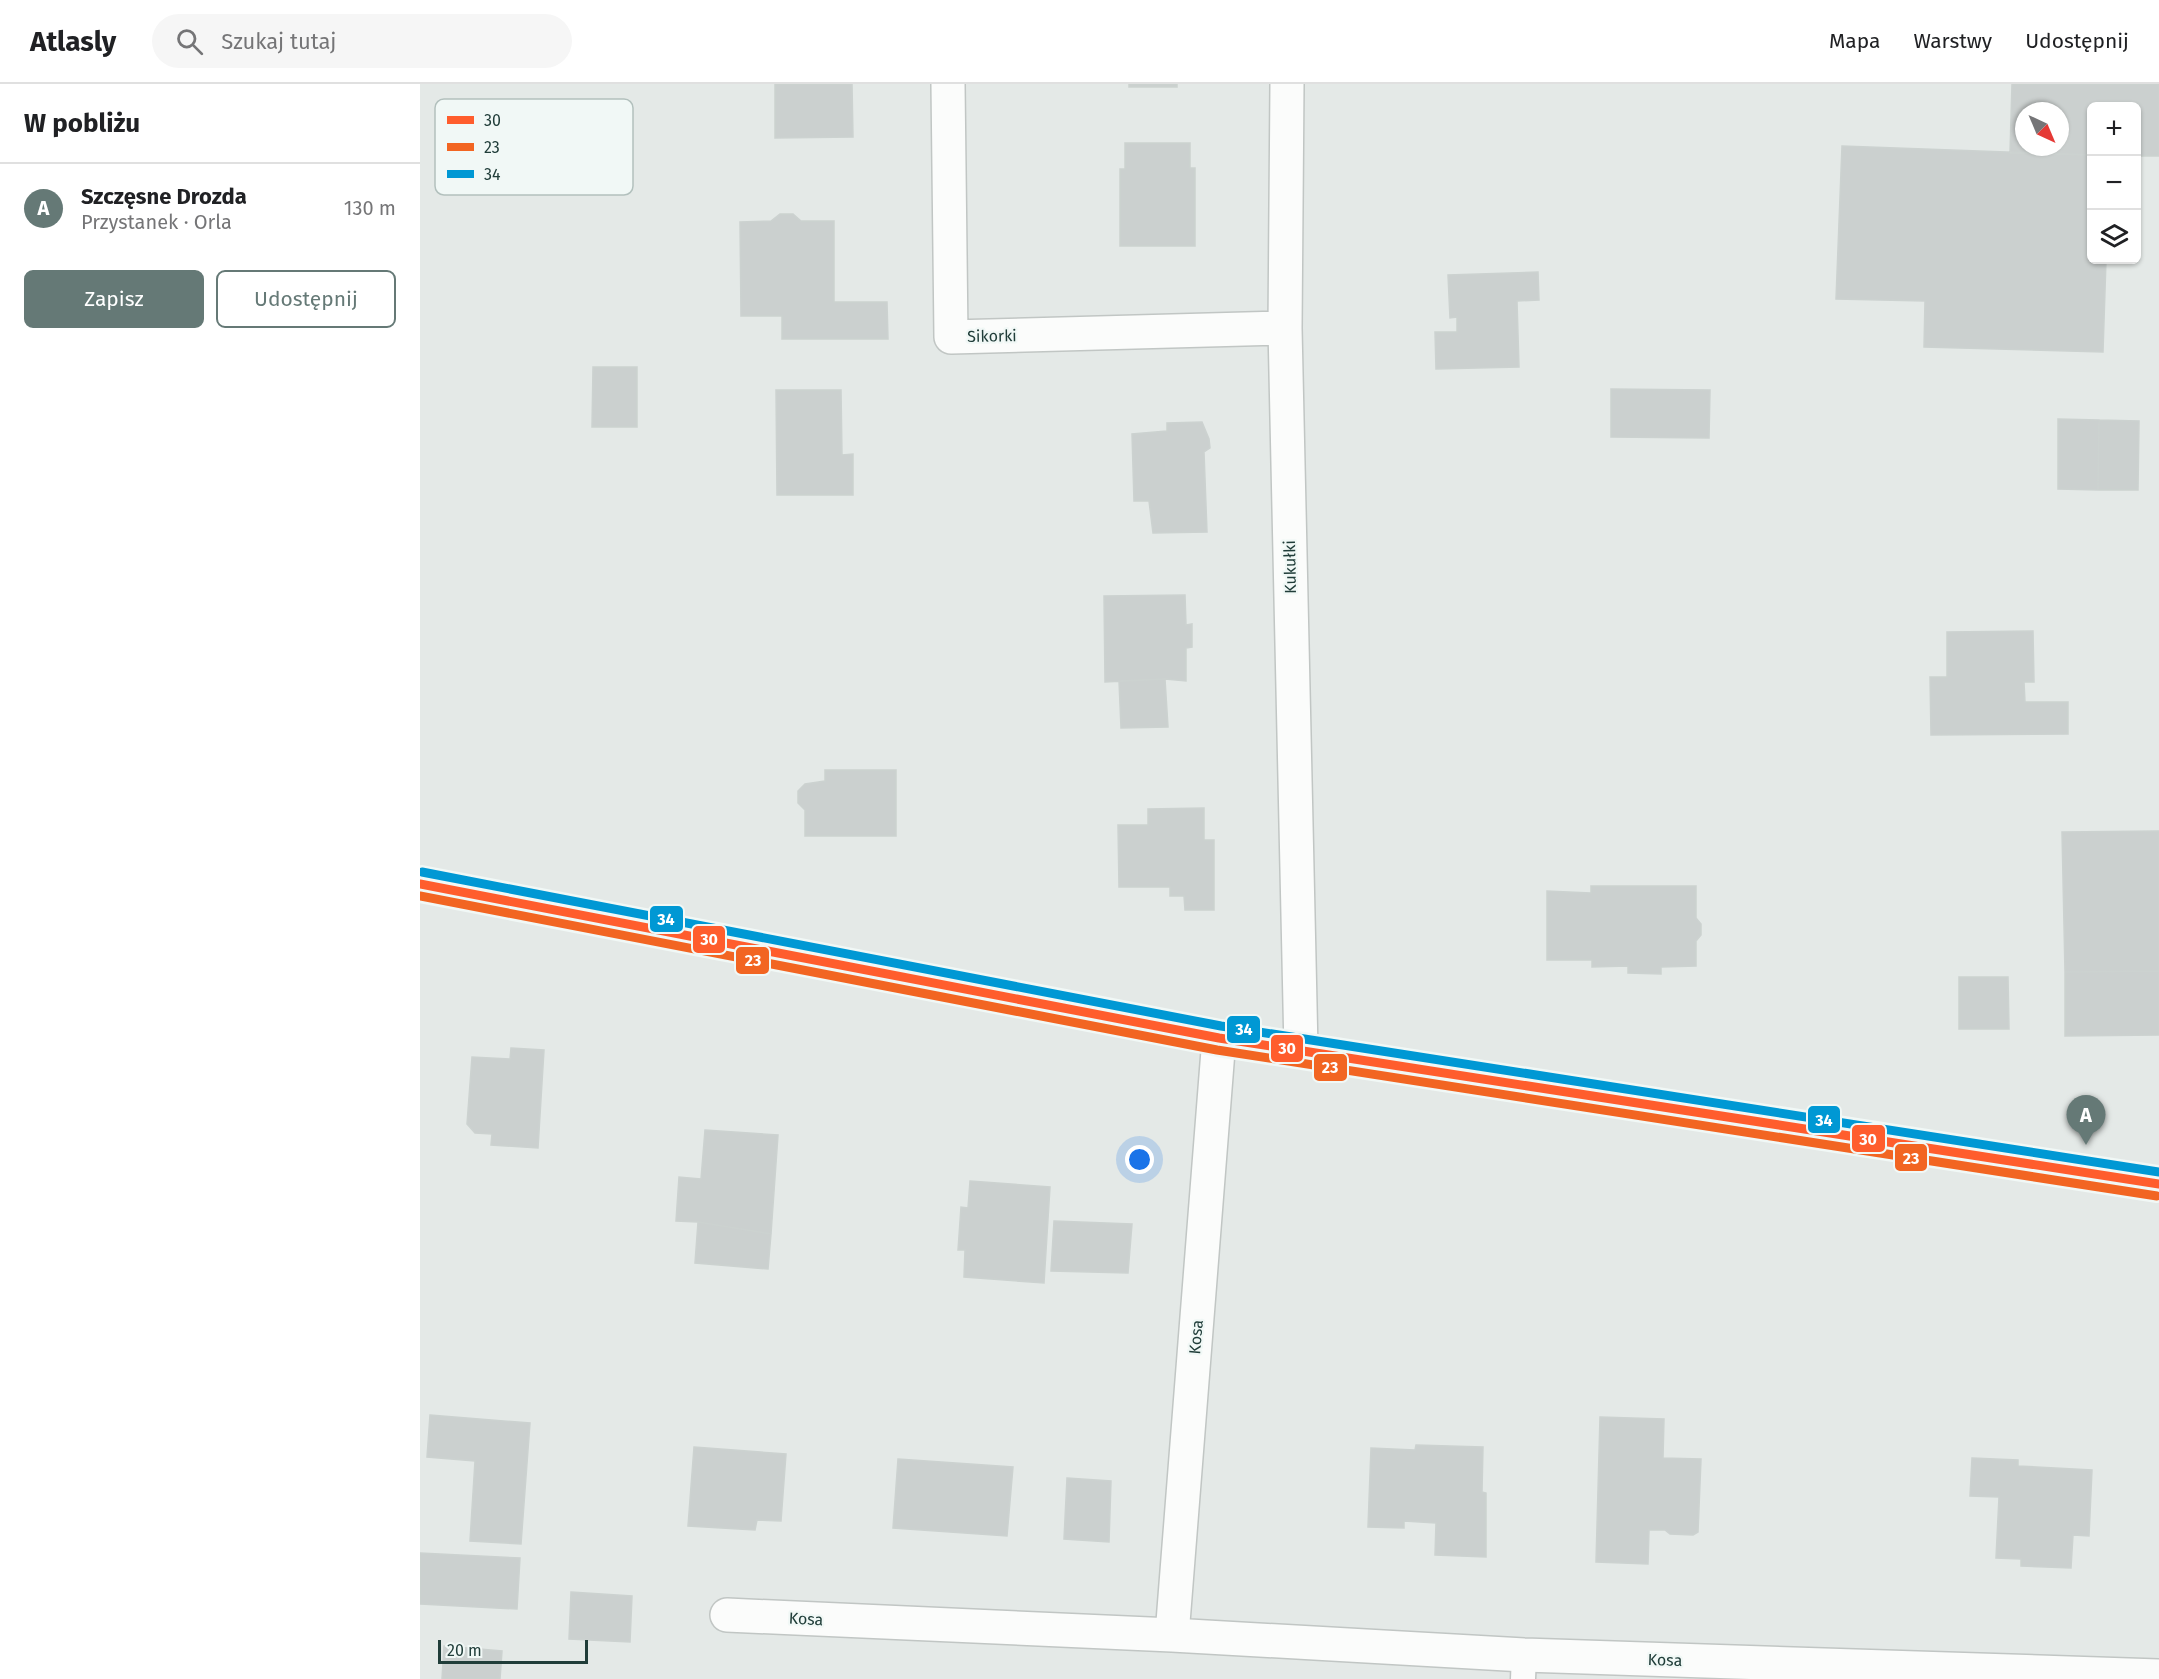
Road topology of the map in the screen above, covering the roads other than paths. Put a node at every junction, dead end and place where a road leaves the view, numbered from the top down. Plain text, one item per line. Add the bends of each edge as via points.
1 (948, 84) edge
2 (1287, 84) edge
3 (1285, 328) junction
4 (420, 884) edge
5 (1219, 1038) junction
6 (1300, 1050) junction
7 (2159, 1184) edge
8 (727, 1616) dead end
9 (1172, 1635) junction
10 (1523, 1667) edge
11 (2159, 1676) edge

1 - 3 street, Sikorki via 951,337
2 - 3 street, Kukułki
3 - 6 street, Kukułki
4 - 5 street
5 - 6 street
5 - 9 street, Kosa
6 - 7 street
8 - 9 street, Kosa
9 - 10 street, Kosa
10 - 11 street, Kosa

